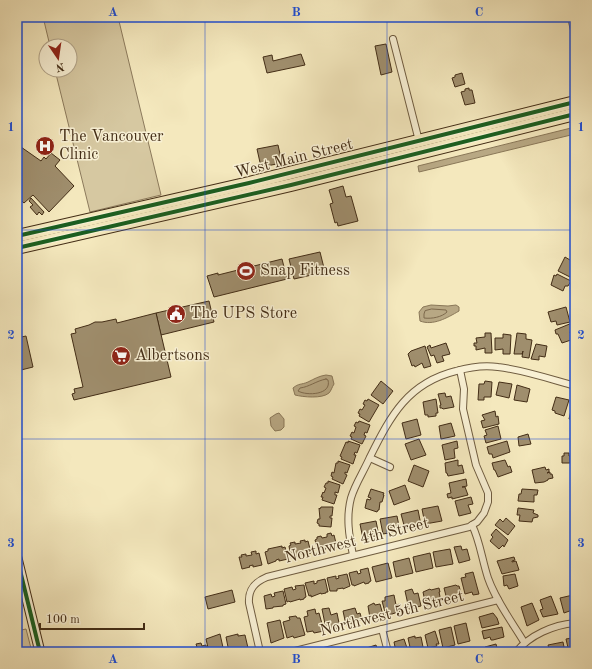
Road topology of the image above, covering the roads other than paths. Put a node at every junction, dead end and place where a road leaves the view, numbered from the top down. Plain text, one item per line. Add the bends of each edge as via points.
1 (572, 17) edge
2 (575, 35) edge
3 (393, 39) dead end
4 (575, 102) edge
5 (575, 114) edge
6 (419, 141) junction
7 (17, 236) edge
8 (17, 248) edge
9 (460, 370) junction
10 (575, 386) edge
11 (370, 458) junction
12 (390, 467) dead end
13 (472, 525) junction
14 (353, 555) junction
15 (17, 558) edge
16 (20, 585) edge
17 (498, 600) junction
18 (575, 623) edge
19 (382, 629) junction
20 (524, 642) junction
21 (308, 650) edge
22 (40, 652) edge
23 (260, 652) edge
24 (291, 652) edge
25 (388, 652) edge
26 (516, 652) edge

1 - 2 street
3 - 6 street
4 - 6 highway, West Main Street
5 - 8 highway, West Main Street via 291,185
6 - 7 highway, West Main Street
9 - 10 street via 484,366 498,367
9 - 11 street via 435,377 402,401 390,418
9 - 13 street via 464,389 463,409 476,465 488,492 484,513
11 - 12 street
11 - 14 street via 351,498 348,531
13 - 14 street, Northwest 4th Street
13 - 17 street via 488,578
14 - 23 street, Northwest 4th Street via 268,577 256,583 250,592 249,603
15 - 16 street
16 - 22 street
17 - 19 street, Northwest 5th Street
17 - 20 street
18 - 20 street via 553,627
19 - 21 street, Northwest 5th Street
19 - 25 street
20 - 26 street
21 - 24 street, Northwest 5th Street

